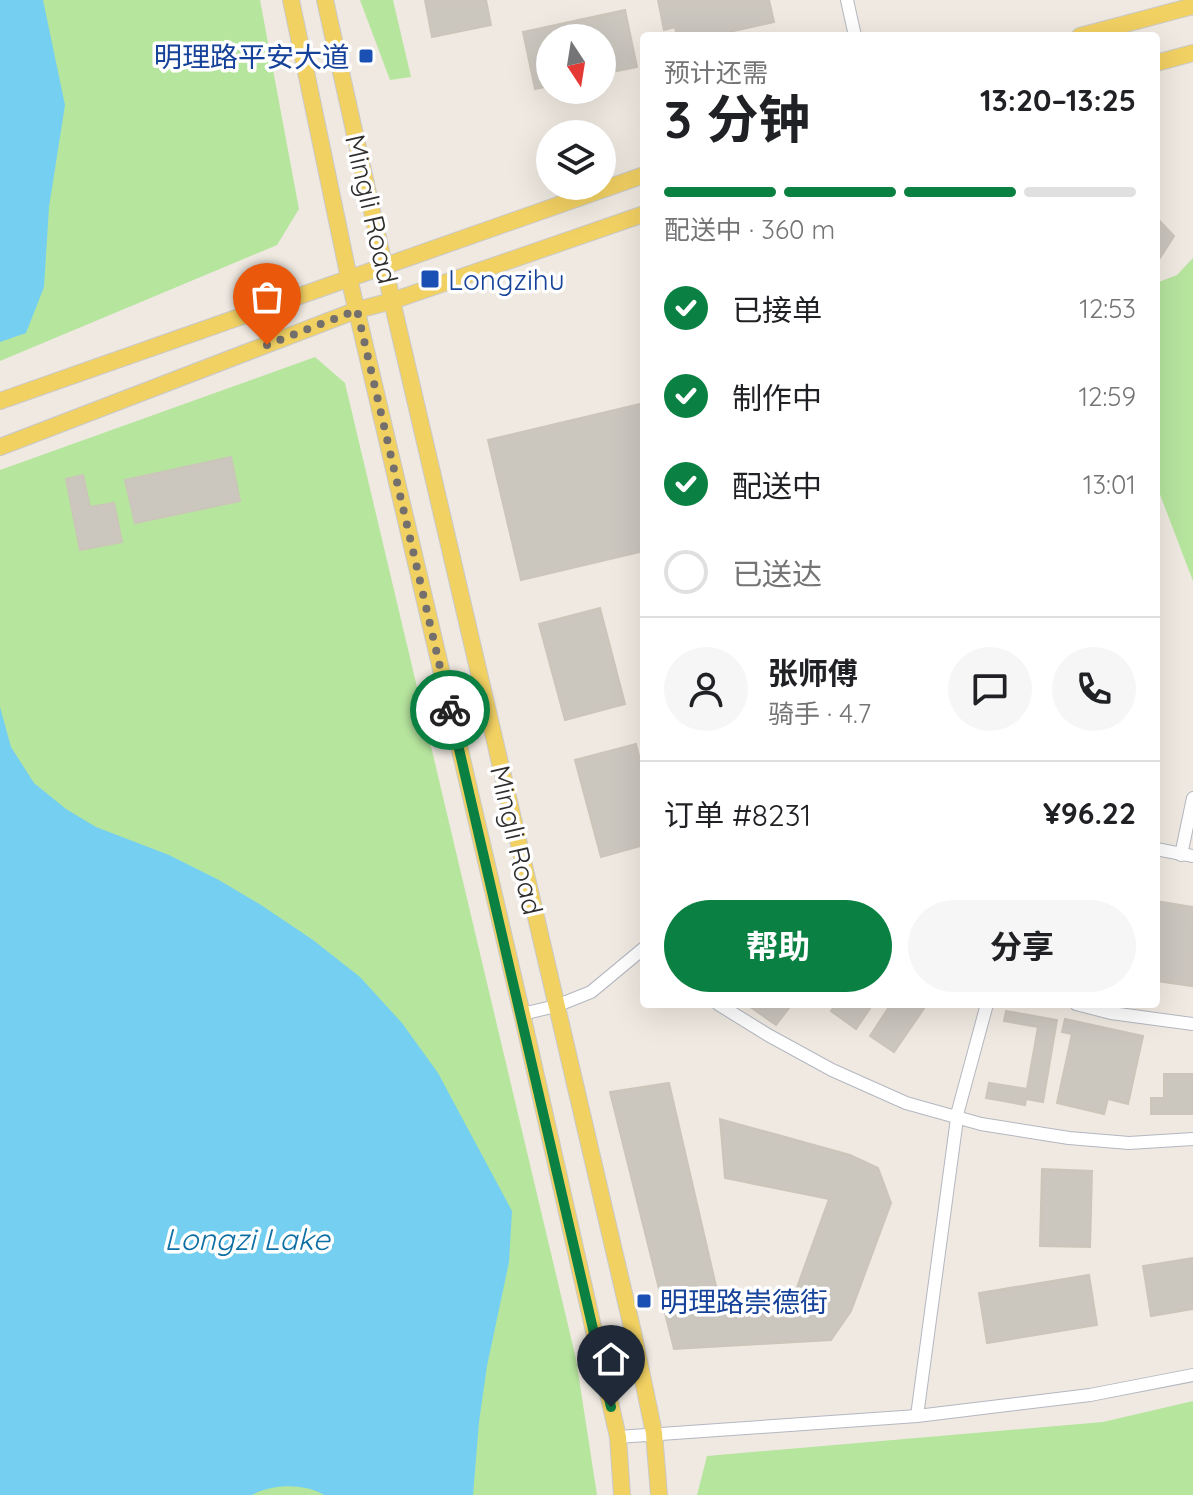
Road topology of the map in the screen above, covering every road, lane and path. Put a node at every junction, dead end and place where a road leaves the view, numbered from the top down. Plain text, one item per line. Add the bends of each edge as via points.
1 (291, 0) edge
2 (325, 0) edge
3 (847, 0) edge
4 (1193, 6) edge
5 (854, 32) edge
6 (1095, 32) edge
7 (1193, 53) edge
8 (1160, 62) edge
9 (640, 176) edge
10 (640, 215) edge
11 (385, 266) junction
12 (349, 278) junction
13 (392, 301) junction
14 (357, 310) junction
15 (0, 401) edge
16 (0, 447) edge
17 (1193, 798) edge
18 (1160, 850) edge
19 (1187, 855) edge
20 (640, 951) edge
21 (556, 1006) junction
22 (724, 1008) edge
23 (986, 1008) edge
24 (1092, 1008) edge
25 (522, 1014) junction
26 (1193, 1024) edge
27 (957, 1118) junction
28 (1193, 1139) edge
29 (1193, 1375) edge
30 (917, 1416) junction
31 (654, 1433) junction
32 (618, 1437) junction
33 (622, 1495) edge
34 (659, 1495) edge

1 - 12 main road, Mingli Road
2 - 11 main road, Mingli Road
3 - 5 street
4 - 6 main road
7 - 8 main road
9 - 11 main road
10 - 13 main road
11 - 12 main road
11 - 13 main road, Mingli Road
12 - 14 main road, Mingli Road
12 - 15 main road
13 - 14 main road
13 - 21 main road, Mingli Road
14 - 16 main road
14 - 25 main road, Mingli Road
17 - 19 street
18 - 19 street
20 - 21 street via 591,992
21 - 25 street
21 - 31 main road, Mingli Road
22 - 27 street via 832,1070 906,1103
23 - 27 street
24 - 26 street
25 - 32 main road, Mingli Road
27 - 28 street via 1084,1139
27 - 30 street
29 - 30 street via 1090,1395
30 - 31 street
31 - 32 street
31 - 34 main road, Mingli Road
32 - 33 main road, Mingli Road

